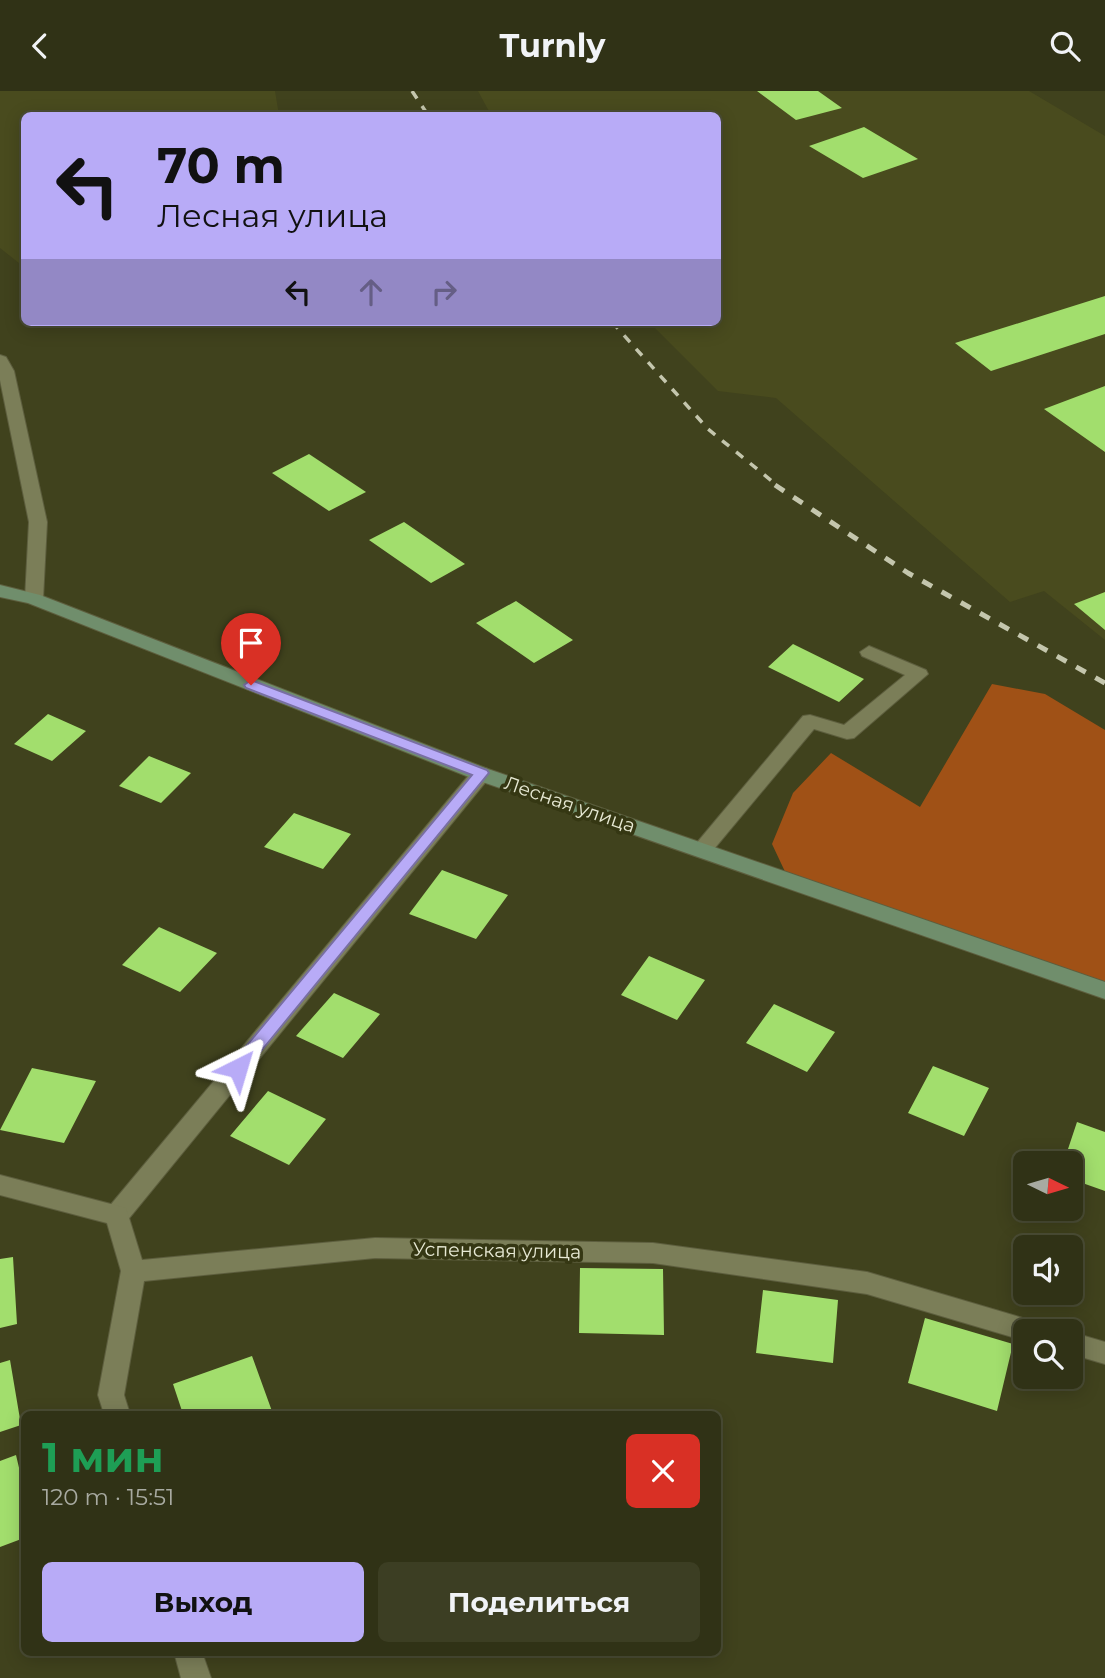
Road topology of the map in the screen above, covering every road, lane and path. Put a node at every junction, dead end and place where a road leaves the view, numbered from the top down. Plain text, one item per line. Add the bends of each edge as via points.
1 (0, 360) edge
2 (0, 591) edge
3 (34, 599) junction
4 (869, 652) dead end
5 (481, 773) junction
6 (702, 850) junction
7 (1105, 991) edge
8 (0, 1185) edge
9 (117, 1215) junction
10 (133, 1271) junction
11 (1013, 1326) edge
12 (1083, 1347) edge
13 (1105, 1353) edge
14 (116, 1411) edge
15 (189, 1656) edge
16 (196, 1678) edge

1 - 3 street via 38,522
2 - 3 main road, Лесная улица
3 - 5 main road, Лесная улица
4 - 6 street via 919,674 847,733 810,720
5 - 6 main road, Лесная улица
5 - 9 street
6 - 7 main road, Лесная улица
8 - 9 street
9 - 10 street
10 - 11 street, Успенская улица via 375,1248 653,1253 867,1283
10 - 14 street via 111,1395
12 - 13 street
15 - 16 street

